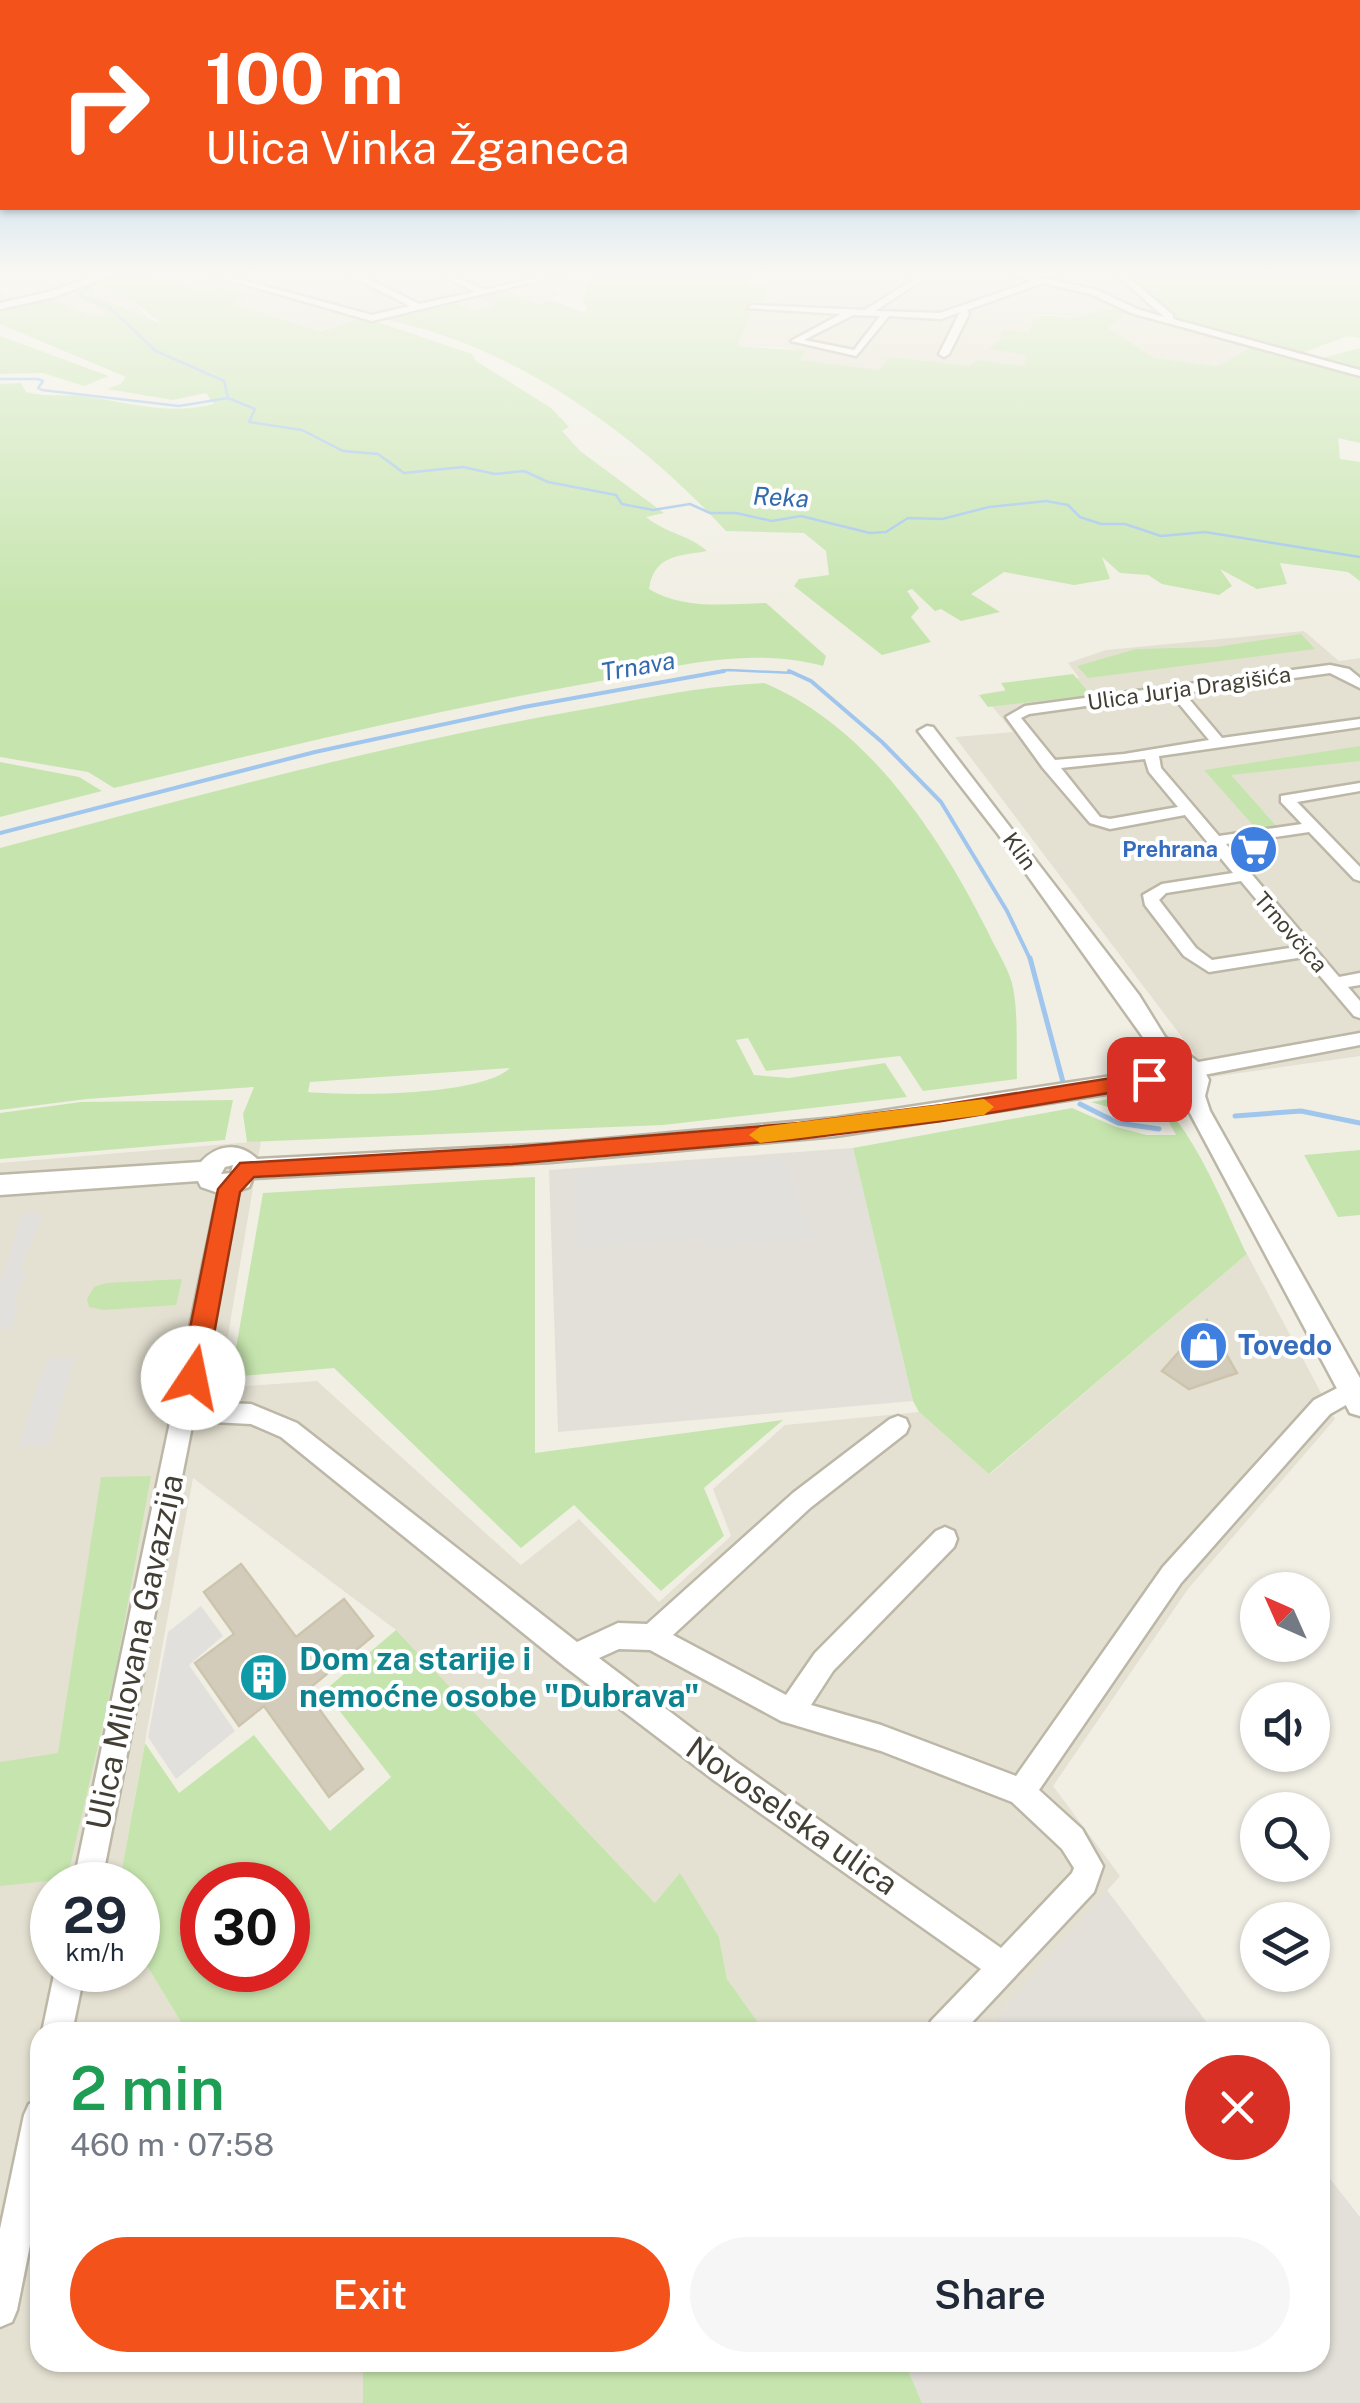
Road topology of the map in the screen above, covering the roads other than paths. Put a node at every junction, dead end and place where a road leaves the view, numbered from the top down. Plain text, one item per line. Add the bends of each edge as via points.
1 (1360, 684) edge
2 (1174, 690) junction
3 (1360, 723) edge
4 (927, 731) dead end
5 (1219, 742) junction
6 (1152, 757) junction
7 (1048, 765) junction
8 (1360, 788) edge
9 (1188, 810) junction
10 (1313, 827) junction
11 (1214, 840) junction
12 (1352, 859) edge
13 (1244, 876) junction
14 (1360, 876) edge
15 (1306, 951) junction
16 (1360, 979) edge
17 (1335, 983) junction
18 (1360, 1012) edge
19 (1360, 1039) edge
20 (1171, 1075) junction
21 (229, 1175) junction
22 (0, 1185) edge
23 (1356, 1397) edge
24 (186, 1411) junction
25 (898, 1426) dead end
26 (944, 1539) dead end
27 (652, 1637) junction
28 (573, 1657) junction
29 (790, 1712) junction
30 (1021, 1792) junction
31 (92, 1862) edge
32 (1004, 1969) junction
33 (65, 1992) edge
34 (59, 2022) edge
35 (952, 2022) edge
36 (30, 2164) edge
37 (0, 2310) edge

1 - 2 street, Ulica Jurja Dragišića via 1330,669
2 - 5 street
2 - 7 street, Ulica Jurja Dragišića via 1015,714
3 - 5 street
4 - 20 street, Klin via 1108,974 1118,1000
5 - 6 street
6 - 7 street
6 - 9 street, Trnovčica via 1154,769
7 - 9 street via 1101,823
8 - 10 street via 1286,799
9 - 11 street, Trnovčica
10 - 11 street
10 - 12 street
11 - 13 street, Trnovčica
12 - 14 street
13 - 15 street, Trnovčica
13 - 15 street via 1162,889 1151,901 1209,966
15 - 17 street, Trnovčica
16 - 17 street
17 - 18 street, Trnovčica
19 - 20 street
20 - 21 street via 836,1127
20 - 23 street, Klin
21 - 22 street
21 - 24 street, Ulica Milovana Gavazzija
23 - 30 street via 1322,1407 1172,1575
24 - 28 street, Novoselska ulica via 268,1416
24 - 31 street, Ulica Milovana Gavazzija
25 - 27 street via 760,1536
26 - 29 street via 824,1662
27 - 28 street via 618,1636
27 - 29 street
28 - 32 street, Novoselska ulica
29 - 30 street via 882,1738
30 - 32 street via 1072,1839 1089,1866 1084,1882
32 - 35 street
33 - 34 street
36 - 37 street

